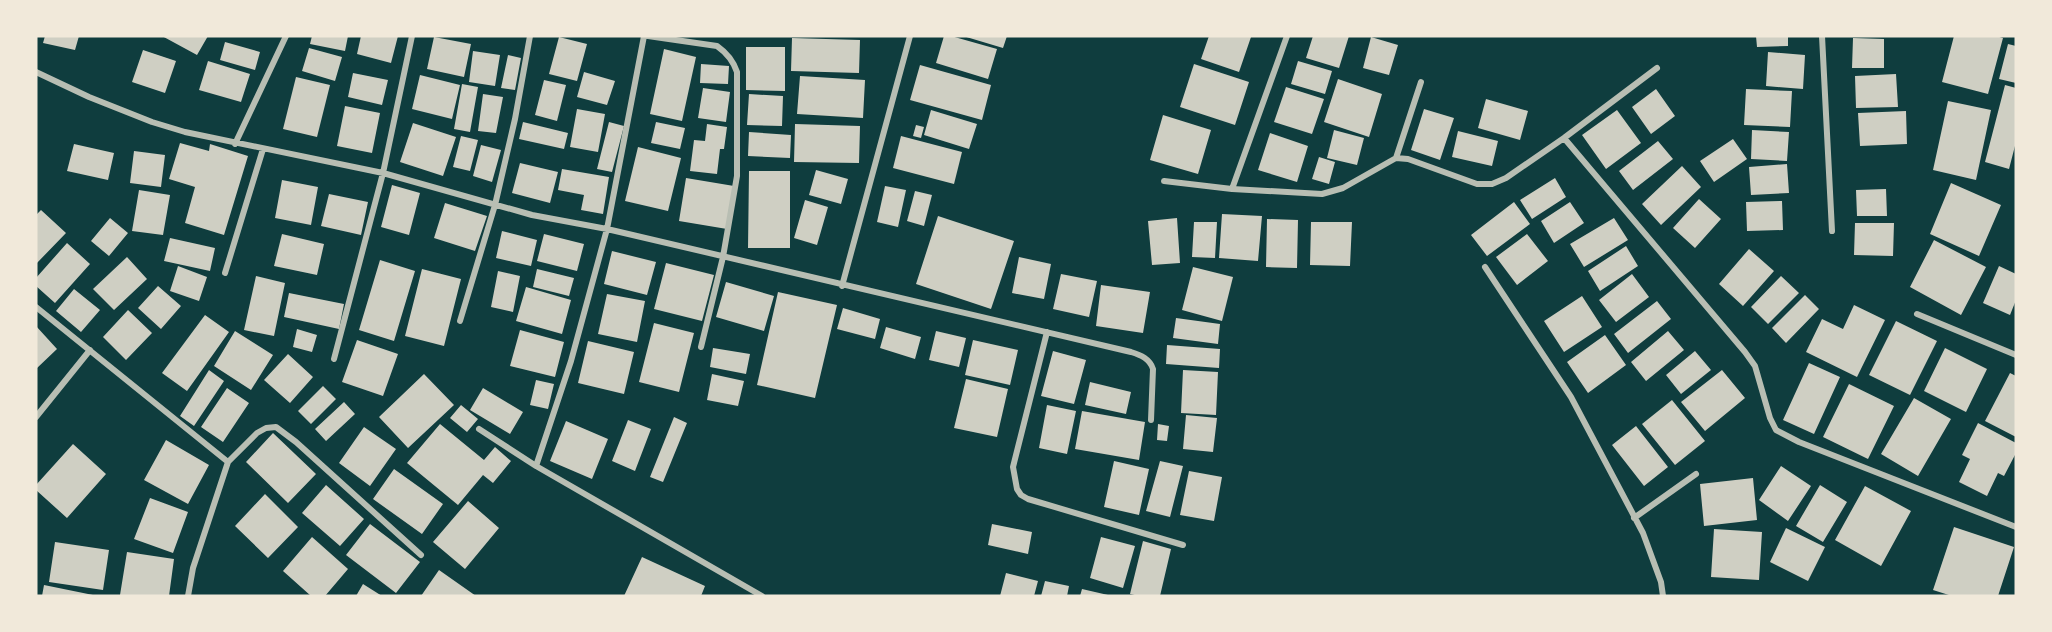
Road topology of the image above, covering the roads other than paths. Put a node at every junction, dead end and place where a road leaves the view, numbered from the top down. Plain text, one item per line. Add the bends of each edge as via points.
1 (286, 36) edge
2 (412, 36) edge
3 (530, 36) edge
4 (646, 36) edge
5 (910, 36) edge
6 (1287, 36) edge
7 (1822, 36) edge
8 (1657, 68) dead end
9 (36, 72) edge
10 (1421, 82) dead end
11 (1564, 138) junction
12 (235, 144) junction
13 (263, 149) junction
14 (1396, 158) junction
15 (383, 173) junction
16 (1164, 181) dead end
17 (1232, 189) junction
18 (495, 205) junction
19 (607, 229) junction
20 (1832, 231) dead end
21 (723, 256) junction
22 (1485, 267) dead end
23 (225, 273) dead end
24 (842, 285) junction
25 (36, 307) edge
26 (1917, 314) dead end
27 (460, 321) dead end
28 (1047, 332) junction
29 (701, 347) dead end
30 (90, 350) junction
31 (2016, 355) edge
32 (334, 359) dead end
33 (36, 417) edge
34 (1150, 420) dead end
35 (479, 429) dead end
36 (228, 462) junction
37 (536, 466) junction
38 (1696, 474) dead end
39 (1634, 518) junction
40 (2016, 527) edge
41 (1183, 545) dead end
42 (421, 555) dead end
43 (188, 596) edge
44 (762, 596) edge
45 (1663, 596) edge

1 - 12 street
2 - 15 street
3 - 18 street
4 - 19 street
4 - 21 street via 717,46 730,57 737,72 737,176
5 - 24 street
6 - 17 street
7 - 20 street
8 - 11 street
9 - 12 street via 152,122
10 - 14 street
11 - 14 street via 1492,184 1477,184
11 - 40 street via 1755,366 1776,430
12 - 13 street
13 - 15 street
13 - 23 street
14 - 17 street via 1343,188 1322,194
15 - 18 street
15 - 32 street
16 - 17 street
18 - 19 street
18 - 27 street
19 - 21 street
19 - 37 street via 571,361
21 - 24 street
21 - 29 street
22 - 39 street via 1571,397
24 - 28 street
25 - 30 street
26 - 31 street
28 - 34 street via 1142,355 1152,363
28 - 41 street via 1012,467 1017,489 1040,504
30 - 33 street
30 - 36 street
35 - 37 street
36 - 42 street via 257,432 276,428
36 - 43 street via 193,568
37 - 44 street
38 - 39 street
39 - 45 street via 1653,558

